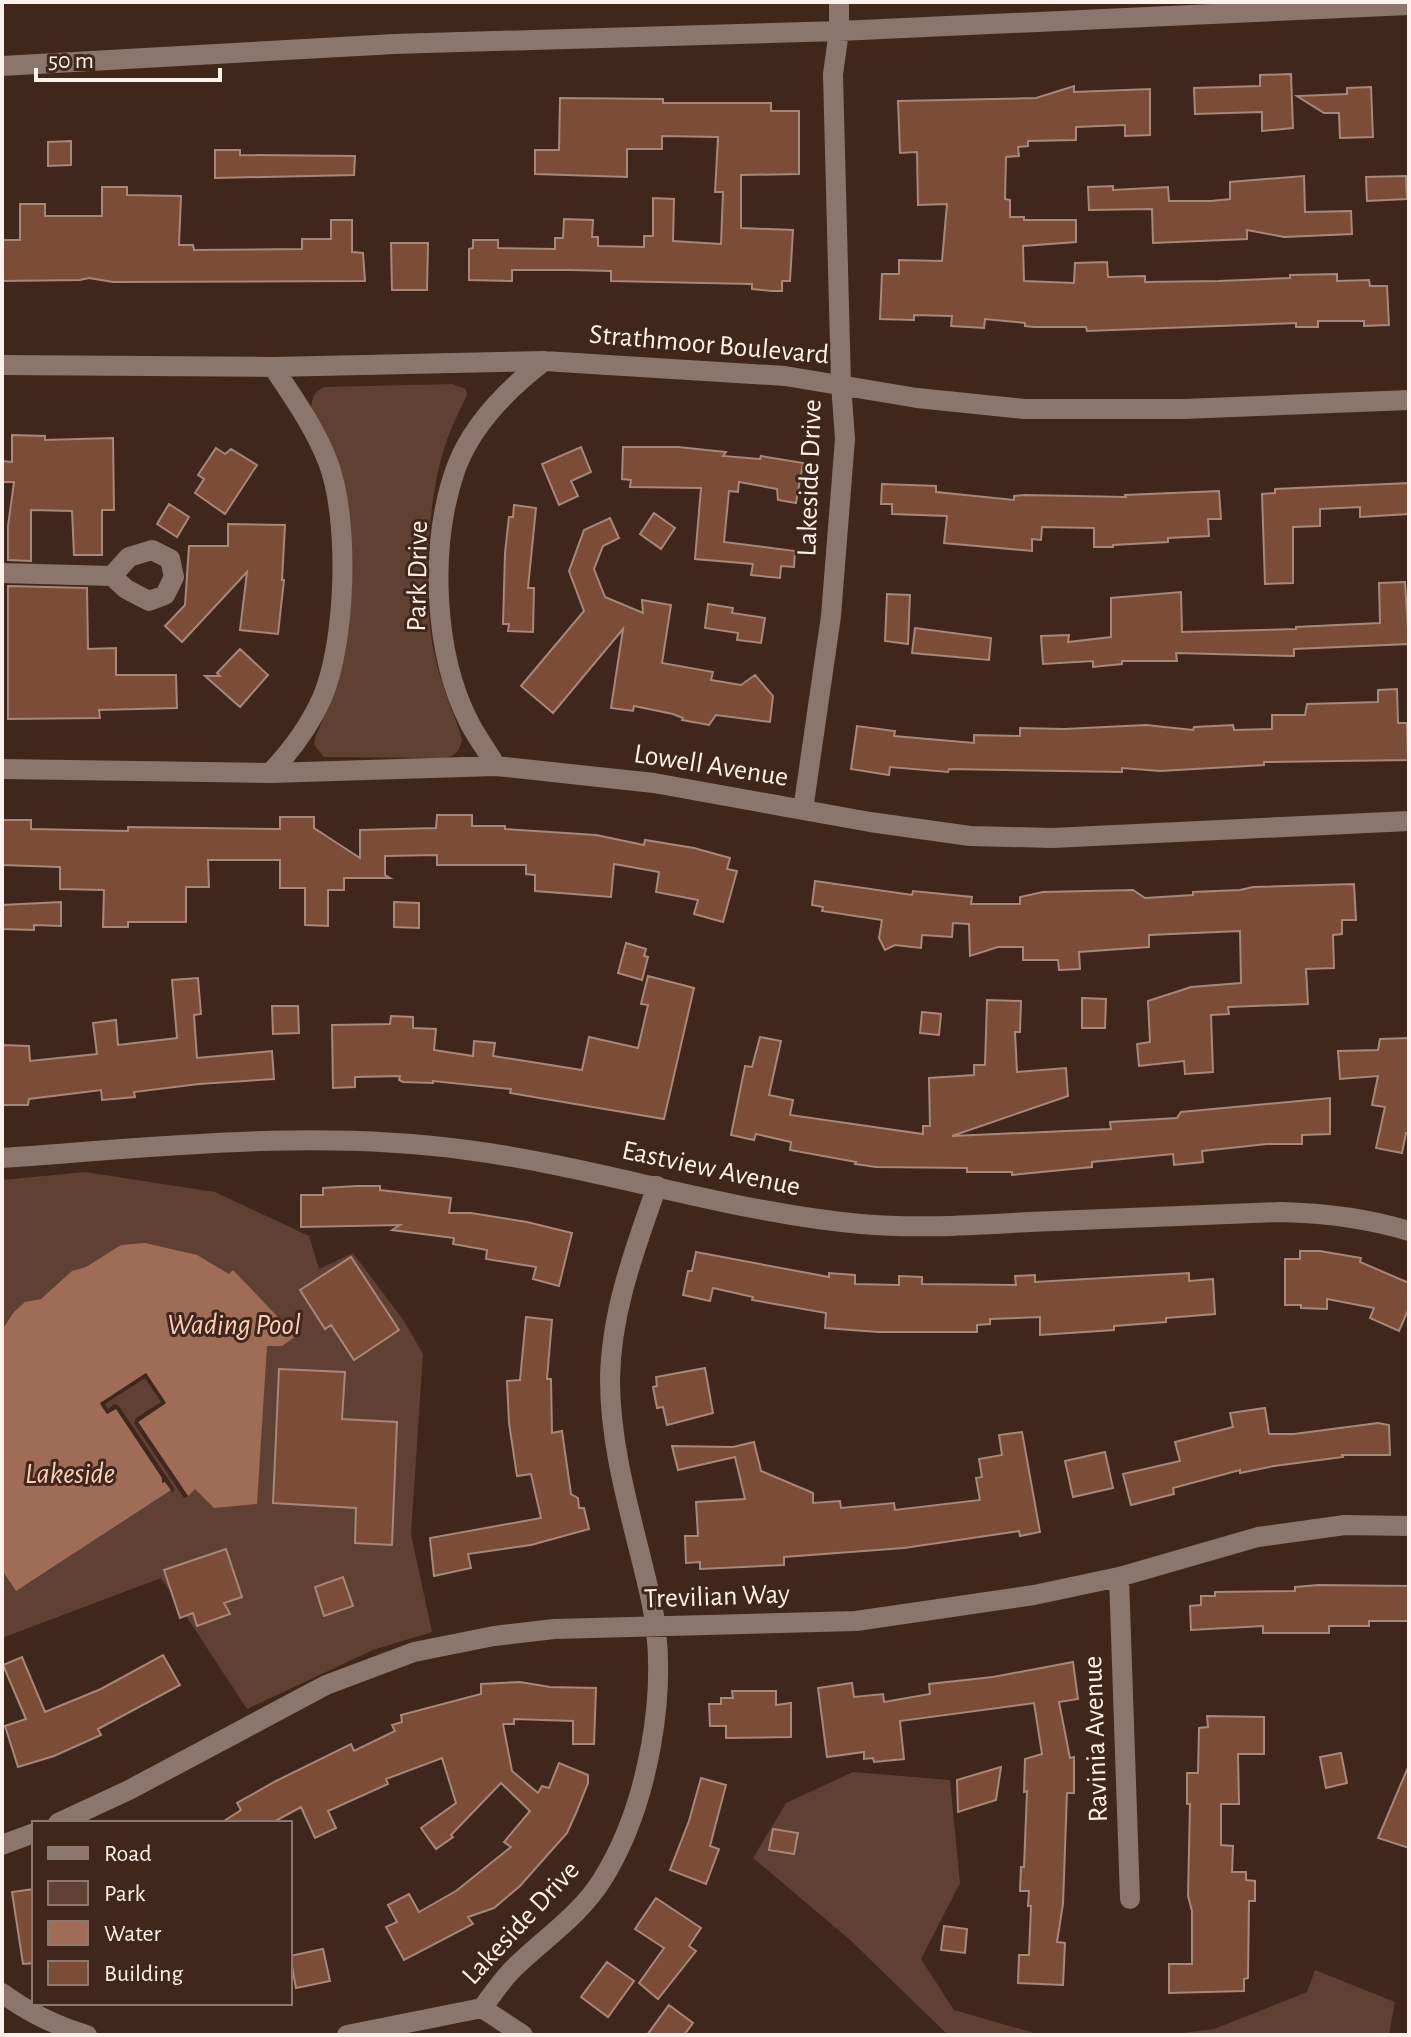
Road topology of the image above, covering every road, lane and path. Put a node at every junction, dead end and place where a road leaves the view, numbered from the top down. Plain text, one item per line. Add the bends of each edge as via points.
1 (839, 2) edge
2 (1409, 5) edge
3 (839, 31) junction
4 (2, 66) edge
5 (544, 361) junction
6 (2, 365) edge
7 (273, 367) junction
8 (841, 384) junction
9 (1409, 400) edge
10 (2, 573) edge
11 (112, 576) dead end
12 (496, 766) junction
13 (2, 769) edge
14 (270, 773) junction
15 (803, 810) junction
16 (1409, 821) edge
17 (2, 1158) edge
18 (657, 1186) junction
19 (1409, 1231) edge
20 (1409, 1526) edge
21 (1119, 1577) junction
22 (655, 1626) junction
23 (62, 1821) edge
24 (32, 1834) edge
25 (2, 1845) edge
26 (1130, 1899) dead end
27 (2, 1993) edge
28 (482, 2008) junction
29 (87, 2035) edge
30 (347, 2035) edge
31 (523, 2035) edge

1 - 3 street, Lakeside Drive
2 - 3 street
3 - 4 street via 394,44
3 - 8 street, Lakeside Drive via 833,74
5 - 7 street, Strathmoor Boulevard
5 - 8 street, Strathmoor Boulevard
5 - 12 street, Park Drive via 512,386 471,438 457,467 443,524 442,630 451,676 470,725
6 - 7 street, Strathmoor Boulevard
7 - 14 street via 329,463 342,545 339,615 326,687 299,741
8 - 9 street, Strathmoor Boulevard via 917,398 1037,409
8 - 15 street, Lakeside Drive via 845,439 831,616
10 - 11 street
12 - 14 street, Lowell Avenue
12 - 15 street, Lowell Avenue via 654,783
13 - 14 street, Lowell Avenue
15 - 16 street, Lowell Avenue via 970,836 1052,838
17 - 18 street, Eastview Avenue via 360,1139 468,1150
18 - 19 street, Eastview Avenue via 789,1216 864,1225 1281,1212 1324,1213
18 - 22 street, Lakeside Drive via 627,1271 613,1335 610,1382 619,1470
20 - 21 street, Trevilian Way via 1345,1525 1258,1537
21 - 22 street, Trevilian Way via 856,1621
21 - 26 street, Ravinia Avenue
22 - 23 street, Trevilian Way via 554,1629 414,1652 326,1685
22 - 28 street, Lakeside Drive via 656,1686 647,1768 623,1841 593,1892 515,1967
24 - 25 street
27 - 29 street via 46,2020
28 - 30 street, Lakeside Drive
28 - 31 street

